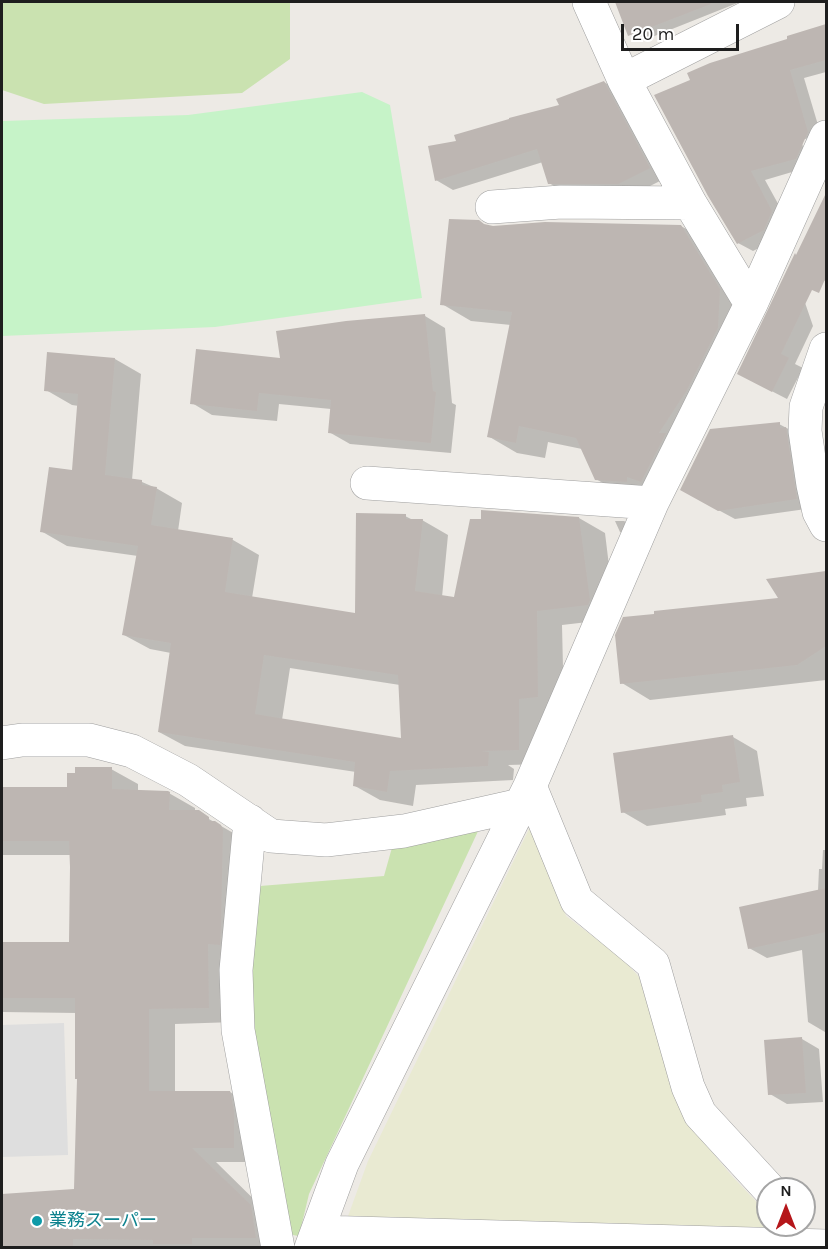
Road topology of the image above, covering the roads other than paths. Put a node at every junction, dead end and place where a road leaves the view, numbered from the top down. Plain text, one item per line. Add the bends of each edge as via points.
1 (589, 2) edge
2 (778, 2) edge
3 (624, 80) junction
4 (826, 137) edge
5 (690, 203) junction
6 (492, 207) dead end
7 (751, 304) junction
8 (826, 349) edge
9 (367, 483) dead end
10 (652, 503) junction
11 (826, 525) edge
12 (2, 743) edge
13 (525, 796) junction
14 (249, 821) junction
15 (758, 1177) edge
16 (314, 1240) edge
17 (818, 1241) edge
18 (278, 1248) edge

1 - 3 street
2 - 3 street
3 - 5 street
4 - 7 street
5 - 6 street via 561,202
5 - 7 street
7 - 10 street
8 - 11 street via 806,407 805,431 819,512
9 - 10 street
10 - 13 street
12 - 14 street via 89,740 132,751 188,780
13 - 14 street via 404,831 326,840 271,836
13 - 15 street via 577,901 653,964 688,1087 700,1114
13 - 16 street via 342,1164
14 - 18 street via 236,970 238,1030
16 - 17 street

